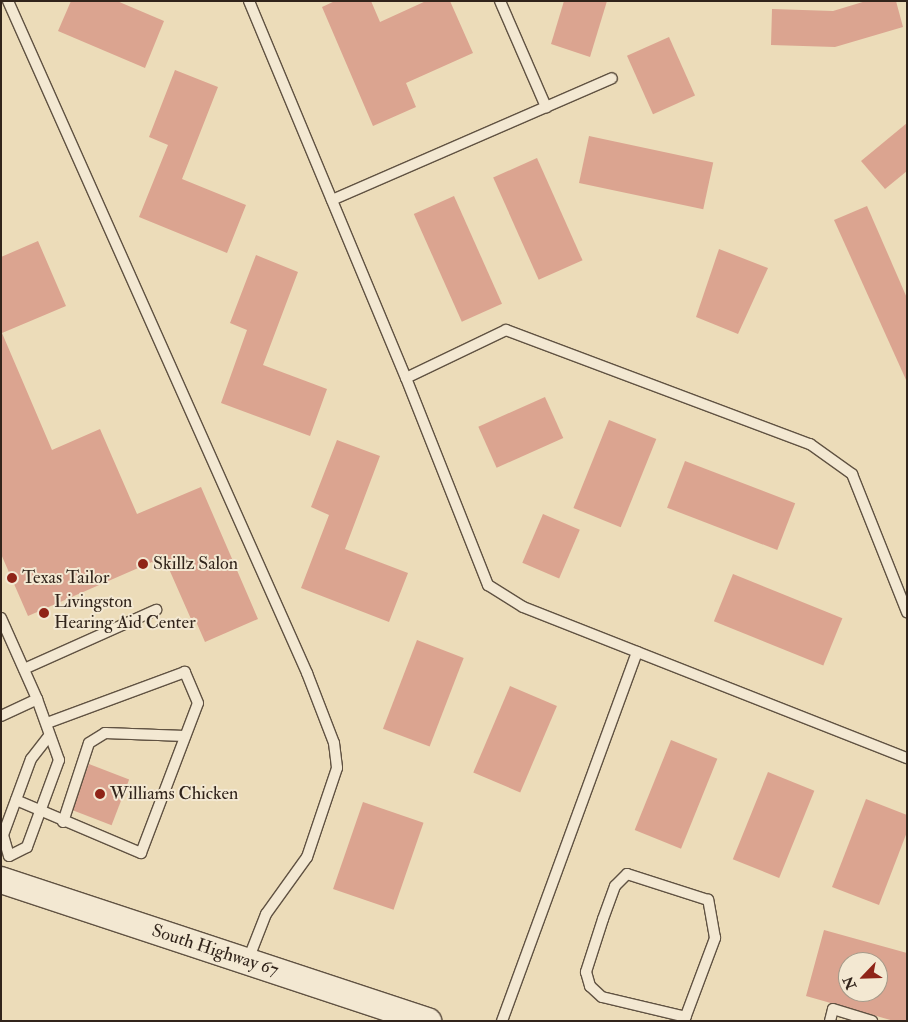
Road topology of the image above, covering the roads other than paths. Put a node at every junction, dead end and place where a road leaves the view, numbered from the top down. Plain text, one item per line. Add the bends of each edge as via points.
1 (8, 1) edge
2 (249, 1) edge
3 (500, 1) edge
4 (612, 78) dead end
5 (546, 107) junction
6 (332, 200) junction
7 (406, 378) junction
8 (156, 610) dead end
9 (907, 612) edge
10 (1, 618) edge
11 (637, 652) junction
12 (24, 669) junction
13 (38, 699) junction
14 (1, 716) edge
15 (47, 723) junction
16 (49, 736) junction
17 (185, 736) junction
18 (907, 758) edge
19 (16, 800) junction
20 (39, 811) junction
21 (63, 822) junction
22 (5, 868) edge
23 (1, 876) edge
24 (248, 962) junction
25 (685, 1019) edge
26 (428, 1021) edge
27 (502, 1021) edge
28 (830, 1021) edge
29 (872, 1021) edge

1 - 24 lane via 307,673 334,743 336,768 307,857 266,914
2 - 6 lane
3 - 5 lane
4 - 5 lane
5 - 6 lane
6 - 7 lane
7 - 9 lane via 506,330 810,444 852,474
7 - 11 lane via 488,585 523,608
8 - 12 lane
10 - 12 lane
11 - 18 lane
11 - 27 lane
12 - 13 lane
13 - 14 lane
13 - 15 lane
15 - 16 lane
15 - 17 lane via 185,672 198,703
16 - 19 lane via 31,759
16 - 20 lane via 59,760
17 - 21 lane via 105,733 89,743
17 - 21 lane via 141,853
19 - 20 lane
19 - 22 lane via 3,835
20 - 21 lane
20 - 22 lane via 27,847
22 - 23 lane
22 - 24 main road, South Highway 67
24 - 26 main road, South Highway 67
25 - 25 lane via 602,997 590,986 586,972 603,919 615,886 627,874 708,900 714,938
28 - 29 lane via 833,1009

